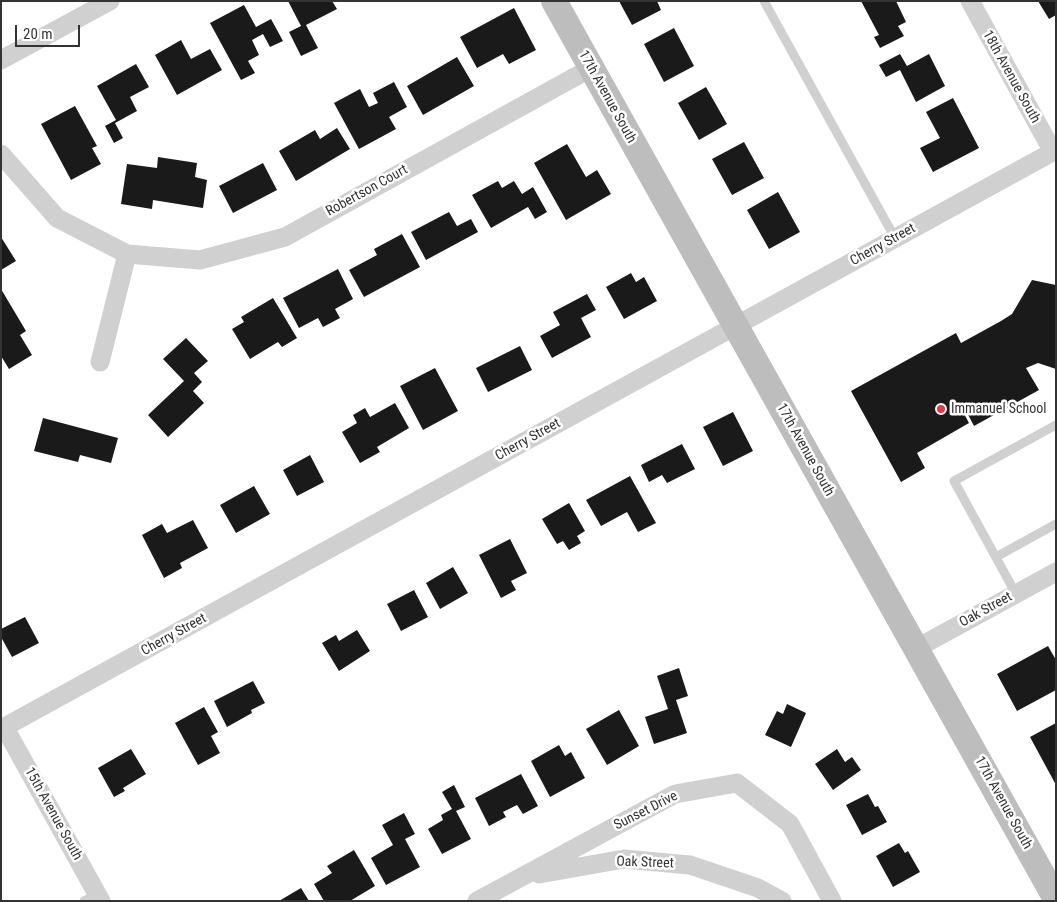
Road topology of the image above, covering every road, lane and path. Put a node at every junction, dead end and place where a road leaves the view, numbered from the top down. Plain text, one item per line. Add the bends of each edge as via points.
1 (110, 1) edge
2 (554, 1) edge
3 (764, 1) edge
4 (970, 1) edge
5 (1, 60) edge
6 (591, 68) junction
7 (1054, 151) edge
8 (1, 154) edge
9 (896, 238) junction
10 (127, 254) junction
11 (735, 326) junction
12 (100, 362) dead end
13 (1056, 425) edge
14 (1056, 524) edge
15 (996, 557) junction
16 (1056, 572) edge
17 (1016, 594) junction
18 (916, 648) junction
19 (3, 729) edge
20 (94, 898) edge
21 (1056, 899) edge
22 (478, 901) edge
23 (782, 901) edge
24 (832, 901) edge

1 - 5 street
2 - 6 street, 17th Avenue South
3 - 9 lane
4 - 7 street, 18th Avenue South
6 - 10 street, Robertson Court via 285,237 200,260
6 - 11 street, 17th Avenue South
7 - 9 street, Cherry Street
8 - 10 street, Robertson Court via 57,218
9 - 11 street, Cherry Street
10 - 12 street
11 - 18 street, 17th Avenue South
11 - 19 street, Cherry Street
13 - 15 lane via 954,481
14 - 15 lane
15 - 17 lane
16 - 17 street, Oak Street
17 - 18 street, Oak Street
18 - 21 street, 17th Avenue South
19 - 20 street, 15th Avenue South
22 - 23 street, Oak Street via 538,874 624,859 690,865 758,888
22 - 24 street, Sunset Drive via 675,794 737,783 790,824

